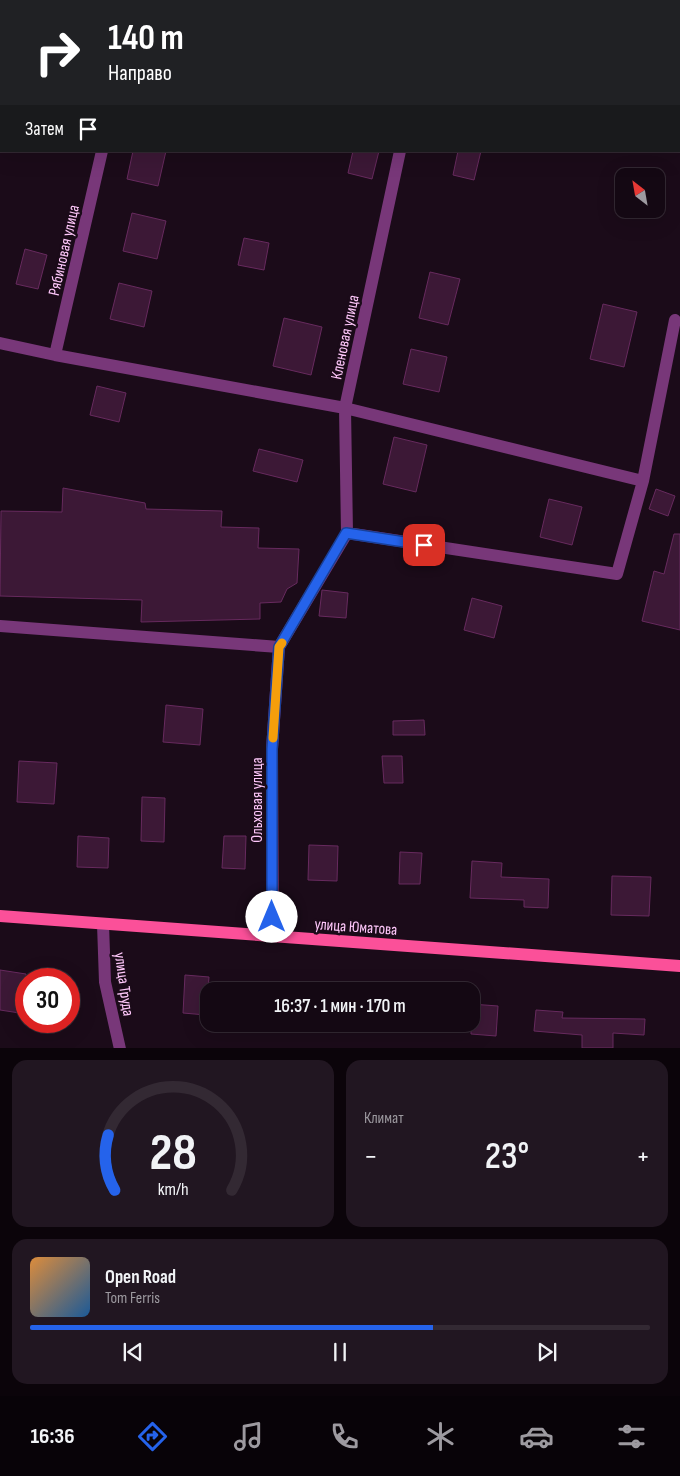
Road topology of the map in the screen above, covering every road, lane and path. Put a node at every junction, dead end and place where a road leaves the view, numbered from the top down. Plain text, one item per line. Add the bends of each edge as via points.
1 (102, 152) edge
2 (400, 152) edge
3 (674, 320) dead end
4 (0, 343) edge
5 (55, 355) junction
6 (345, 408) junction
7 (642, 481) junction
8 (346, 533) junction
9 (0, 626) edge
10 (279, 647) junction
11 (0, 916) edge
12 (103, 924) junction
13 (272, 936) junction
14 (680, 966) edge
15 (120, 1048) edge

1 - 5 street, Рябиновая улица
2 - 6 street, Кленовая улица
3 - 7 street
4 - 5 street
5 - 6 street
6 - 7 street
6 - 8 street, Кленовая улица
7 - 8 street via 617,574
8 - 10 street, Ольховая улица
9 - 10 street
10 - 13 street, Ольховая улица via 272,749
11 - 12 main road, улица Юматова
12 - 13 main road, улица Юматова
12 - 15 street, улица Труда via 105,982
13 - 14 main road, улица Юматова

